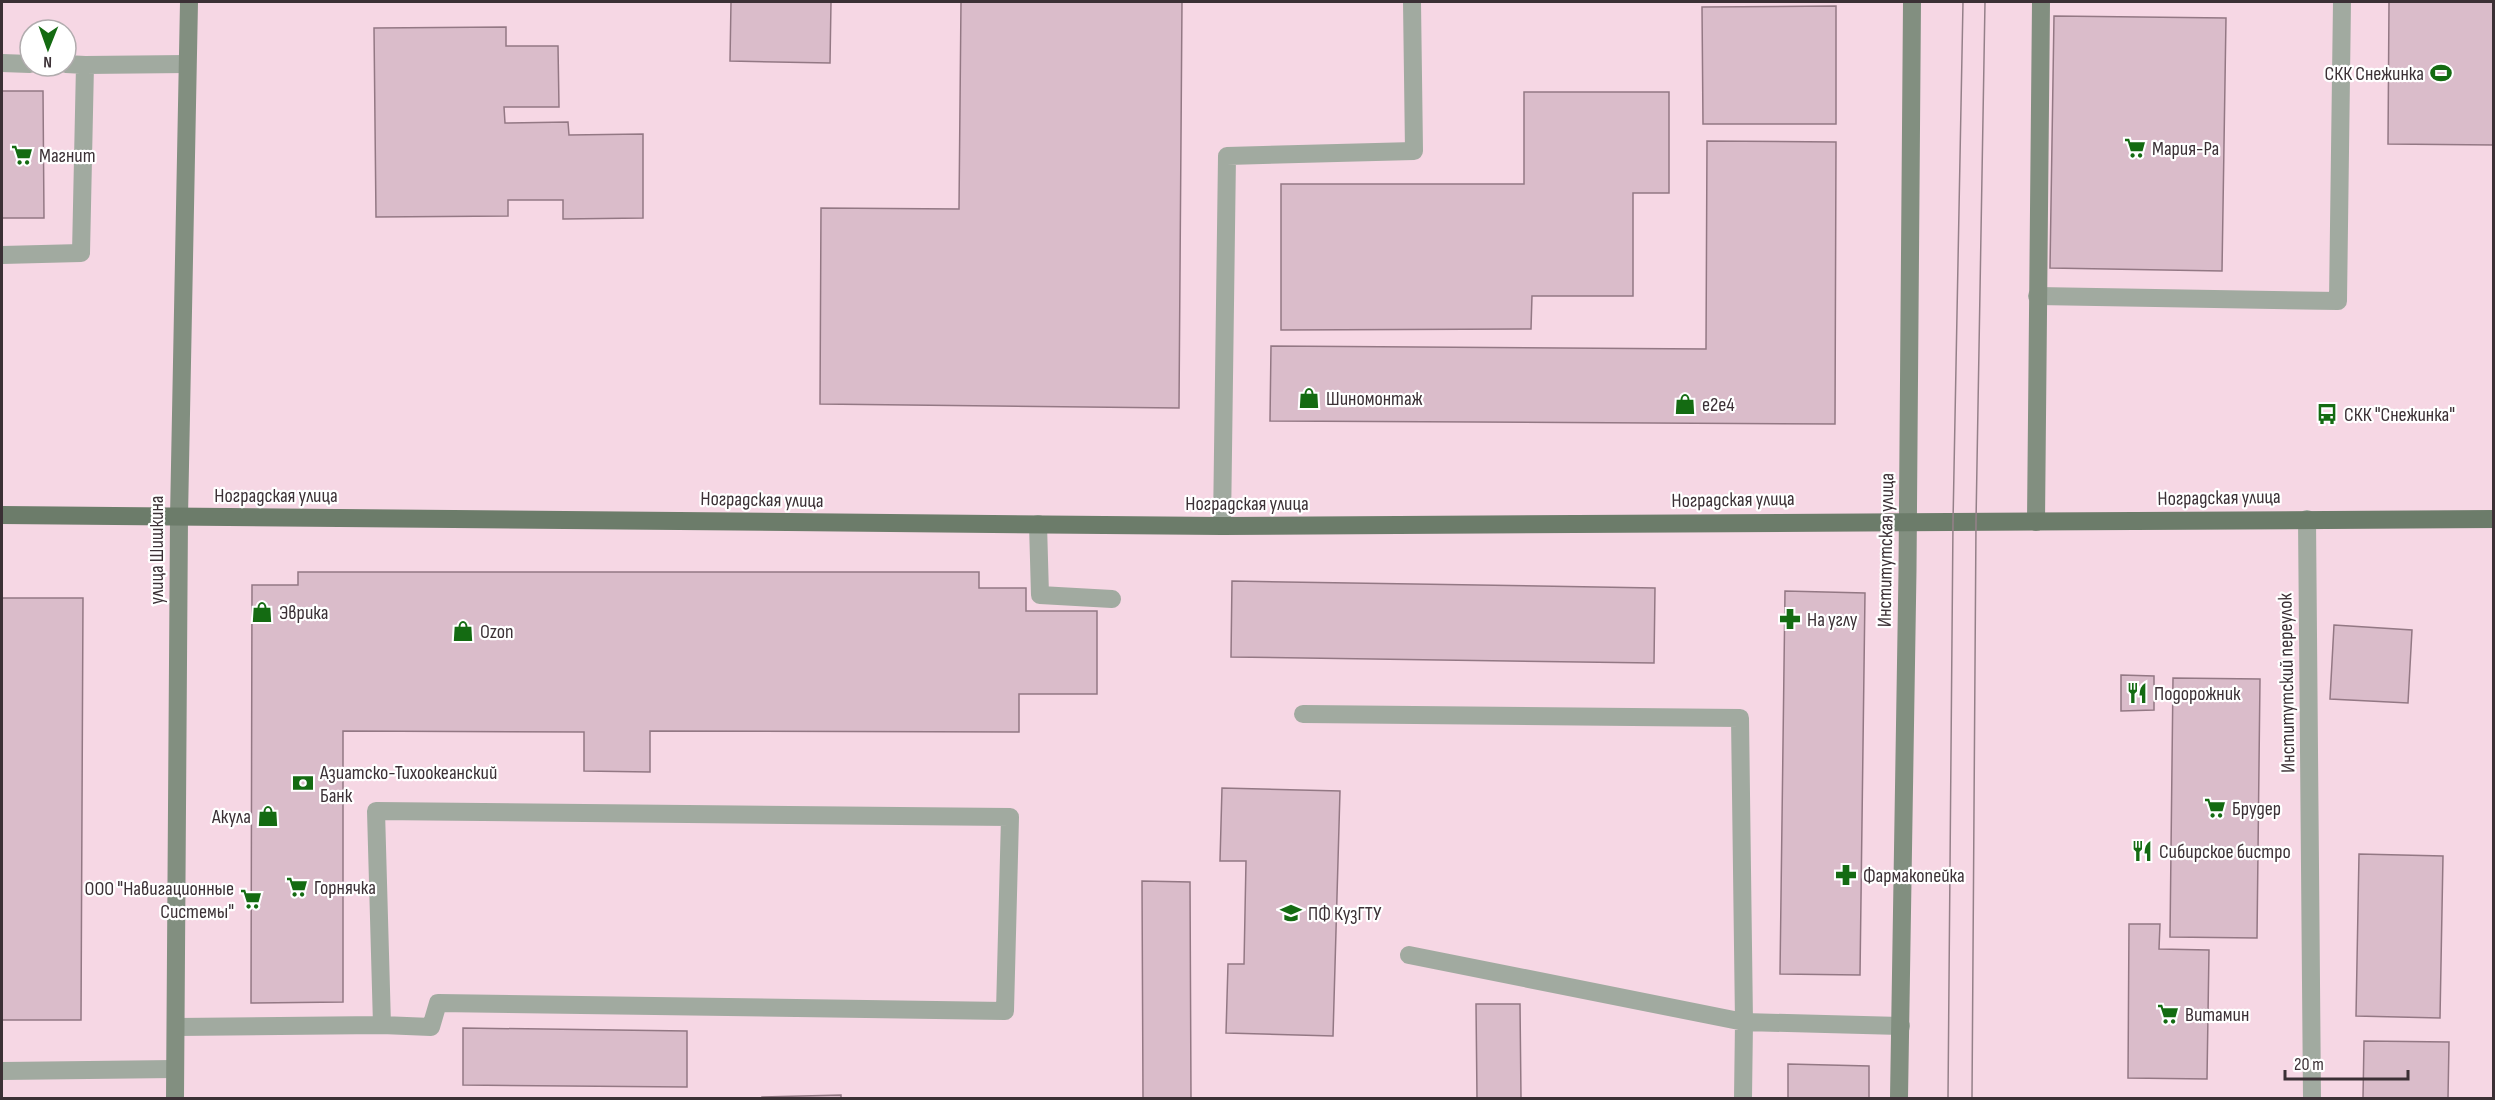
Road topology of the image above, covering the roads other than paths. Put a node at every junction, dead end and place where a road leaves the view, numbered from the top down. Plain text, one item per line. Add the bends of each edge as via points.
1 (189, 2) edge
2 (1412, 2) edge
3 (1912, 2) edge
4 (2040, 2) edge
5 (2342, 2) edge
6 (2, 63) edge
7 (18, 64) edge
8 (187, 64) junction
9 (78, 65) edge
10 (85, 65) junction
11 (2, 255) edge
12 (2037, 296) junction
13 (2, 515) edge
14 (179, 517) junction
15 (2307, 519) junction
16 (2493, 519) edge
17 (1906, 522) junction
18 (2036, 522) junction
19 (1038, 524) junction
20 (1222, 526) junction
21 (1112, 599) dead end
22 (1303, 714) dead end
23 (1409, 955) dead end
24 (1744, 1022) junction
25 (382, 1025) junction
26 (1901, 1026) junction
27 (176, 1027) junction
28 (175, 1069) junction
29 (2, 1071) edge
30 (175, 1098) edge
31 (1743, 1098) edge
32 (1899, 1098) edge
33 (2313, 1098) edge

1 - 8 main road, улица Шишкина
2 - 20 street via 1414,151 1227,156
3 - 17 main road, Институтская улица
4 - 12 main road
5 - 12 street via 2338,301
6 - 7 street
8 - 10 street
8 - 14 main road, улица Шишкина
9 - 10 street
10 - 11 street via 81,252
12 - 18 main road
13 - 14 main road, Ноградская улица
14 - 19 main road, Ноградская улица
14 - 27 main road, улица Шишкина
15 - 16 main road, Ноградская улица
15 - 18 main road, Ноградская улица
15 - 33 street, Институтский переулок
17 - 18 main road, Ноградская улица
17 - 20 main road, Ноградская улица
17 - 26 main road, Институтская улица
19 - 20 main road, Ноградская улица
19 - 21 street via 1040,595
22 - 24 street via 1740,718
23 - 24 street
24 - 26 street
24 - 31 street
25 - 25 street via 376,811 1010,817 1005,1011 438,1003 431,1027
25 - 27 street
26 - 32 main road, Институтская улица
27 - 28 main road, улица Шишкина
28 - 29 street
28 - 30 main road, улица Шишкина

